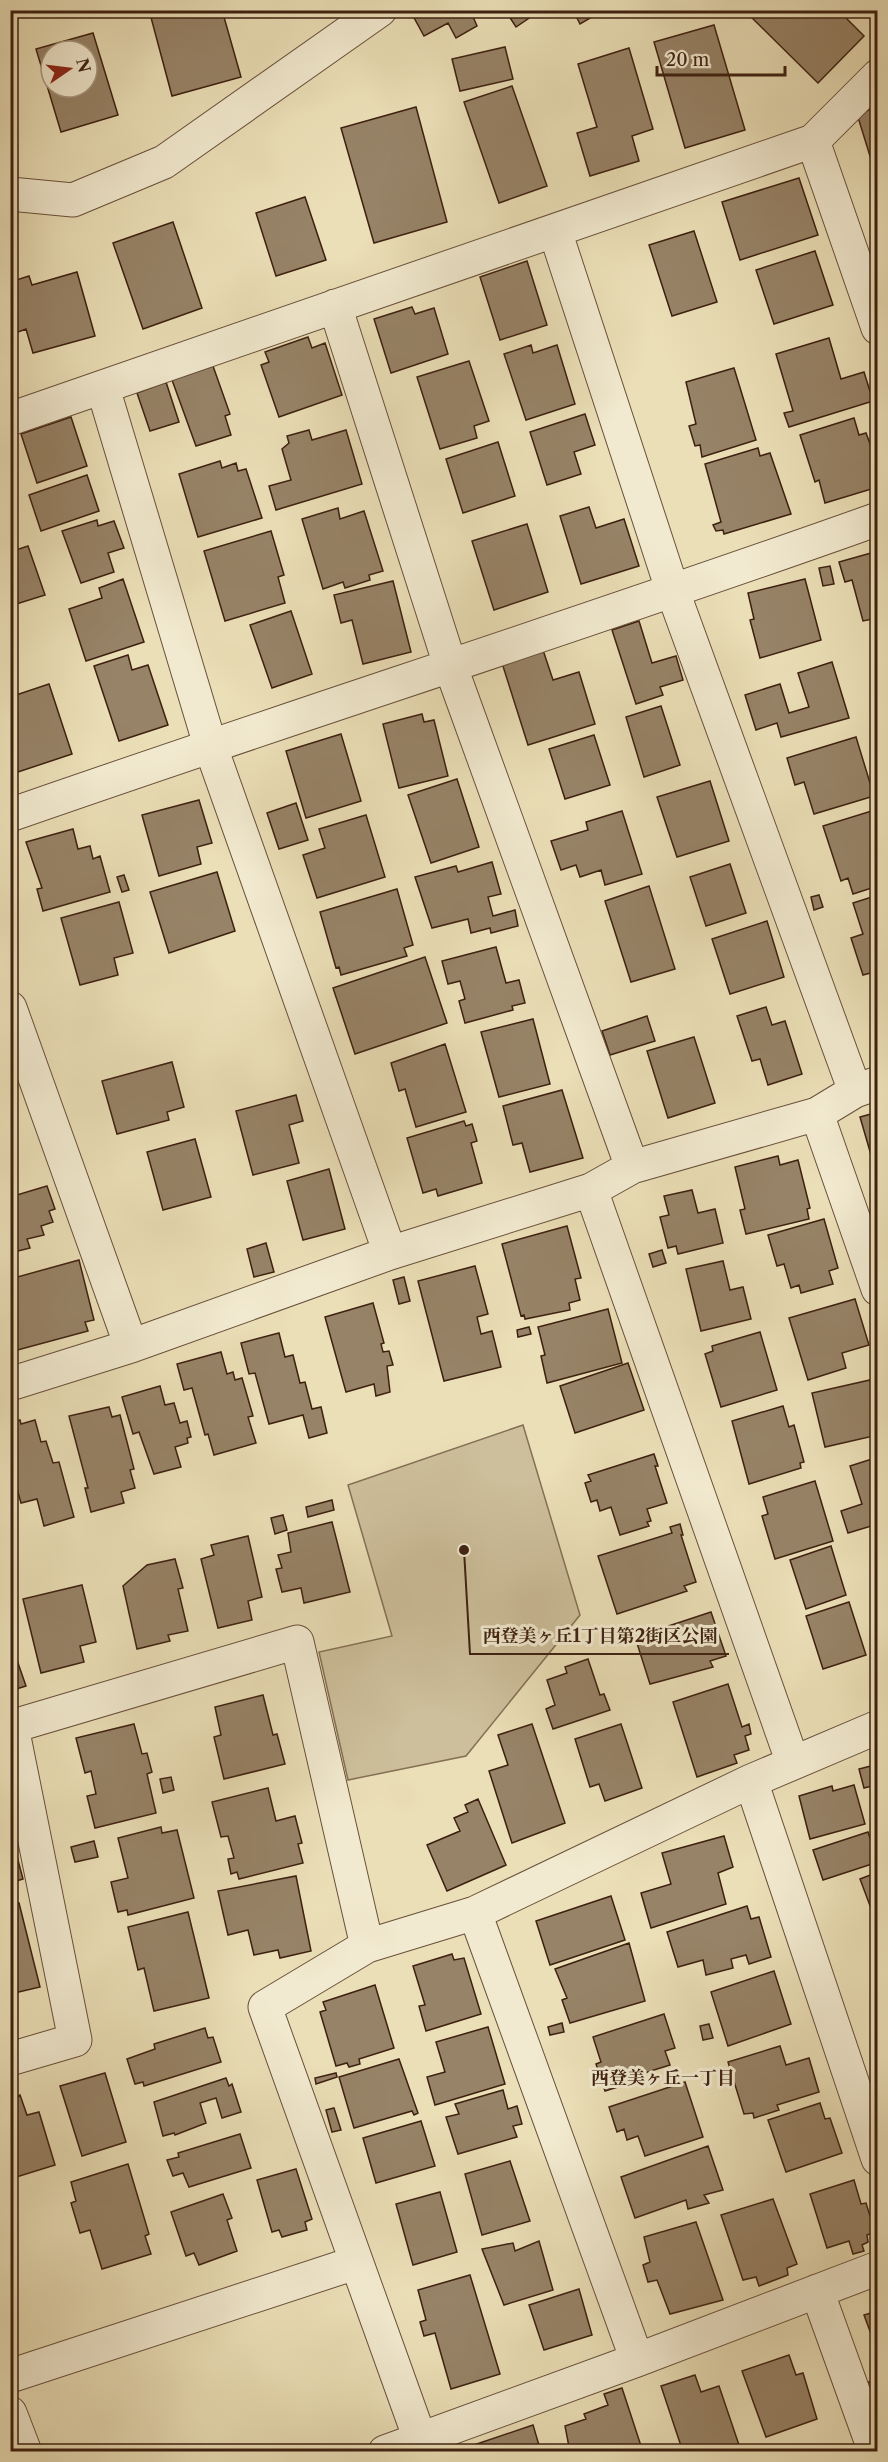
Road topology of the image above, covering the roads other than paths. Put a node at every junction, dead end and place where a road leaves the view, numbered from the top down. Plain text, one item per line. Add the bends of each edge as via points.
1 (380, 10) edge
2 (878, 76) edge
3 (813, 141) junction
4 (10, 194) edge
5 (555, 231) junction
6 (335, 306) junction
7 (878, 328) edge
8 (103, 388) junction
9 (10, 419) edge
10 (878, 519) edge
11 (673, 592) junction
12 (450, 665) junction
13 (210, 745) junction
14 (10, 815) edge
15 (10, 1008) edge
16 (866, 1087) edge
17 (817, 1114) junction
18 (632, 1167) junction
19 (591, 1190) junction
20 (390, 1253) junction
21 (878, 1289) edge
22 (131, 1346) junction
23 (10, 1384) edge
24 (11, 1727) edge
25 (878, 1727) edge
26 (793, 1763) junction
27 (751, 1781) junction
28 (475, 1913) junction
29 (367, 1946) junction
30 (10, 2059) edge
31 (878, 2159) edge
32 (355, 2263) junction
33 (878, 2268) edge
34 (817, 2291) junction
35 (636, 2360) junction
36 (10, 2376) edge
37 (10, 2413) edge
38 (420, 2439) junction
39 (25, 2451) edge
40 (385, 2451) edge
41 (875, 2451) edge

1 - 4 street via 164,162 73,200
2 - 3 street
3 - 5 street
3 - 7 street
5 - 6 street
5 - 11 street
6 - 8 street
6 - 12 street
8 - 9 street
8 - 13 street
10 - 11 street
11 - 12 street
11 - 16 street
12 - 13 street
12 - 18 street
13 - 14 street
13 - 20 street
15 - 22 street
16 - 17 street
17 - 18 street
17 - 21 street
18 - 19 street
19 - 20 street
19 - 26 street
20 - 22 street
22 - 23 street
24 - 29 street via 297,1642
24 - 30 street via 75,2040
25 - 26 street
26 - 27 street
27 - 28 street
27 - 31 street
28 - 29 street
28 - 35 street
29 - 32 street via 265,2007
32 - 36 street
32 - 38 street
33 - 34 street
34 - 35 street
34 - 41 street
35 - 38 street
37 - 39 street
38 - 40 street

